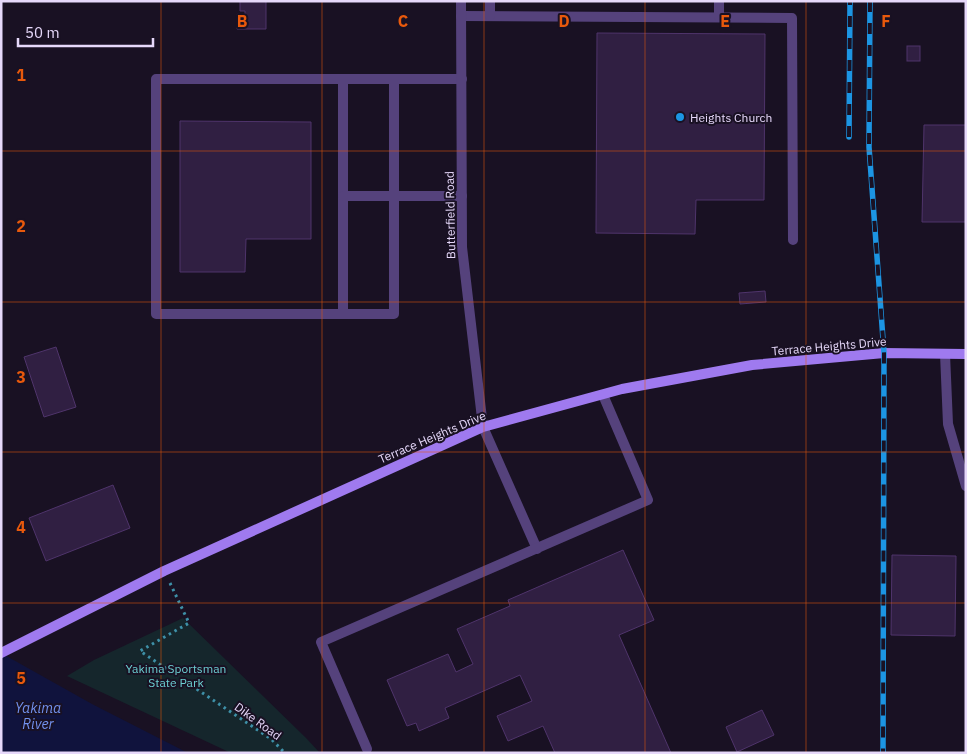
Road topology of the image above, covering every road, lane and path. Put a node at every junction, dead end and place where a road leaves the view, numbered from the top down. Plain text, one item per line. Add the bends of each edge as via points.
1 (461, 1) edge
2 (490, 1) edge
3 (719, 1) edge
4 (461, 16) junction
5 (490, 16) junction
6 (719, 17) junction
7 (343, 79) junction
8 (394, 79) junction
9 (462, 79) junction
10 (343, 196) junction
11 (394, 196) junction
12 (462, 196) junction
13 (793, 240) dead end
14 (343, 314) junction
15 (945, 354) junction
16 (966, 354) edge
17 (602, 395) junction
18 (483, 427) junction
19 (966, 486) edge
20 (537, 548) junction
21 (164, 571) junction
22 (1, 653) edge
23 (367, 749) dead end
24 (285, 753) edge

1 - 4 street, Butterfield Road
2 - 5 street
3 - 6 street
4 - 5 street
4 - 9 street, Butterfield Road
5 - 6 street
6 - 13 street via 792,18
7 - 8 street
7 - 10 street
7 - 14 street via 156,79 156,314
8 - 9 street
8 - 11 street
9 - 12 street, Butterfield Road
10 - 11 street
10 - 14 street
11 - 12 street
11 - 14 street via 394,314
12 - 18 street, Butterfield Road via 462,247
15 - 16 main road, Terrace Heights Drive
15 - 17 main road, Terrace Heights Drive via 884,353 752,365
15 - 19 street via 948,424
17 - 18 main road, Terrace Heights Drive
17 - 20 street via 648,500
18 - 20 street, Butterfield Road
18 - 21 main road, Terrace Heights Drive
20 - 23 street via 321,642
21 - 22 main road, Terrace Heights Drive
21 - 24 path, Dike Road via 189,623 140,651 272,739

